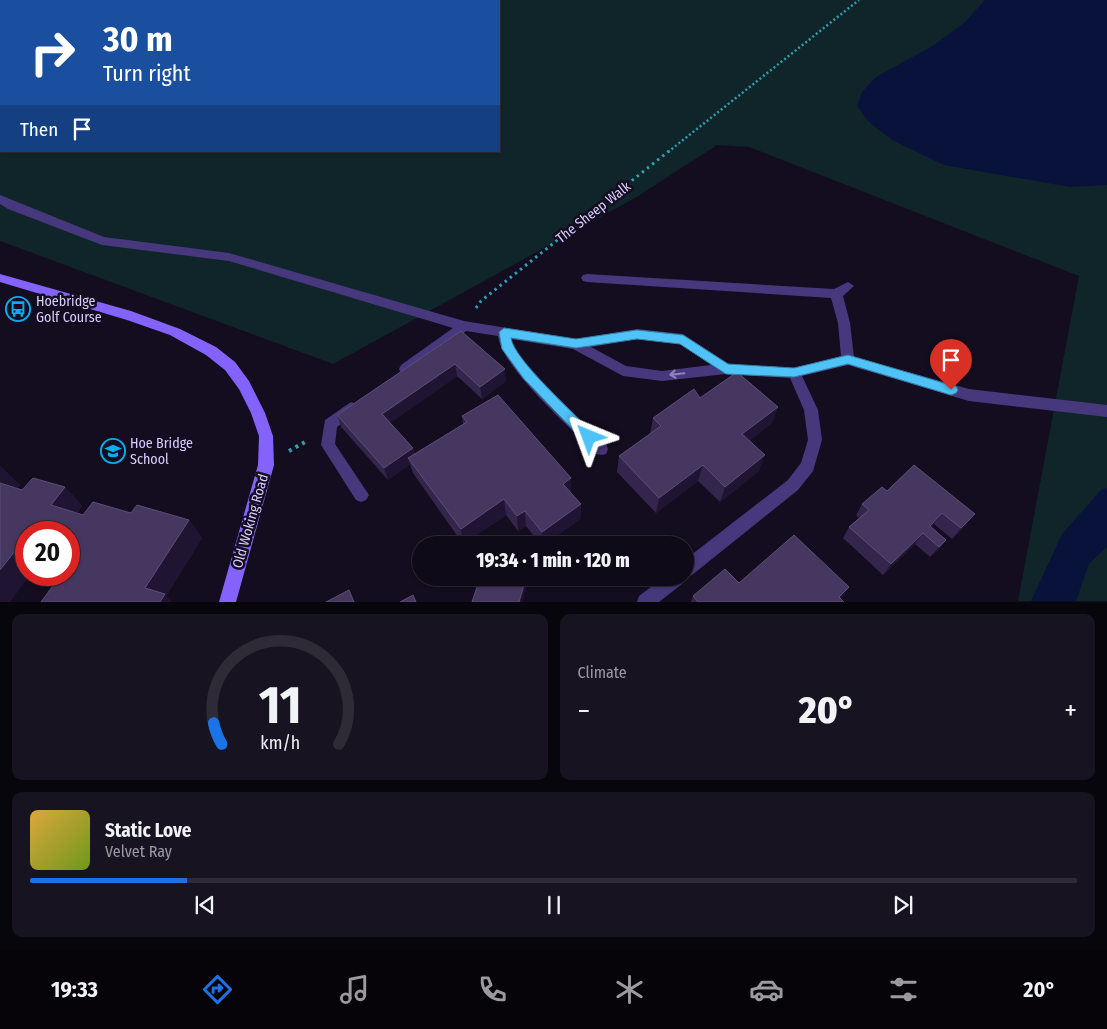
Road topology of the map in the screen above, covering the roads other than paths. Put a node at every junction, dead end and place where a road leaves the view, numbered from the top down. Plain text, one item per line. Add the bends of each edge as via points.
1 (0, 199) edge
2 (0, 278) edge
3 (587, 278) dead end
4 (848, 286) dead end
5 (836, 294) junction
6 (464, 326) junction
7 (504, 332) junction
8 (576, 344) junction
9 (848, 360) junction
10 (726, 369) junction
11 (794, 372) junction
12 (393, 378) edge
13 (361, 401) edge
14 (1107, 411) edge
15 (601, 449) dead end
16 (361, 495) dead end
17 (694, 563) edge
18 (666, 586) edge
19 (227, 602) edge
20 (645, 602) edge

1 - 6 lane via 102,240 229,257
2 - 19 main road, Old Woking Road via 175,332 211,351 230,366 244,385 266,436 266,465
3 - 5 lane
4 - 5 lane
5 - 9 lane via 844,323
6 - 7 lane
6 - 12 lane
7 - 8 lane
7 - 15 lane via 506,346 528,375
10 -> 8 lane via 662,376 623,371
8 - 10 lane via 637,334 683,339
9 - 11 lane
9 - 14 lane via 969,395
10 - 11 lane
11 - 17 lane via 811,410 815,440 808,466 793,485
13 - 16 lane via 330,424 328,445
18 - 20 lane

